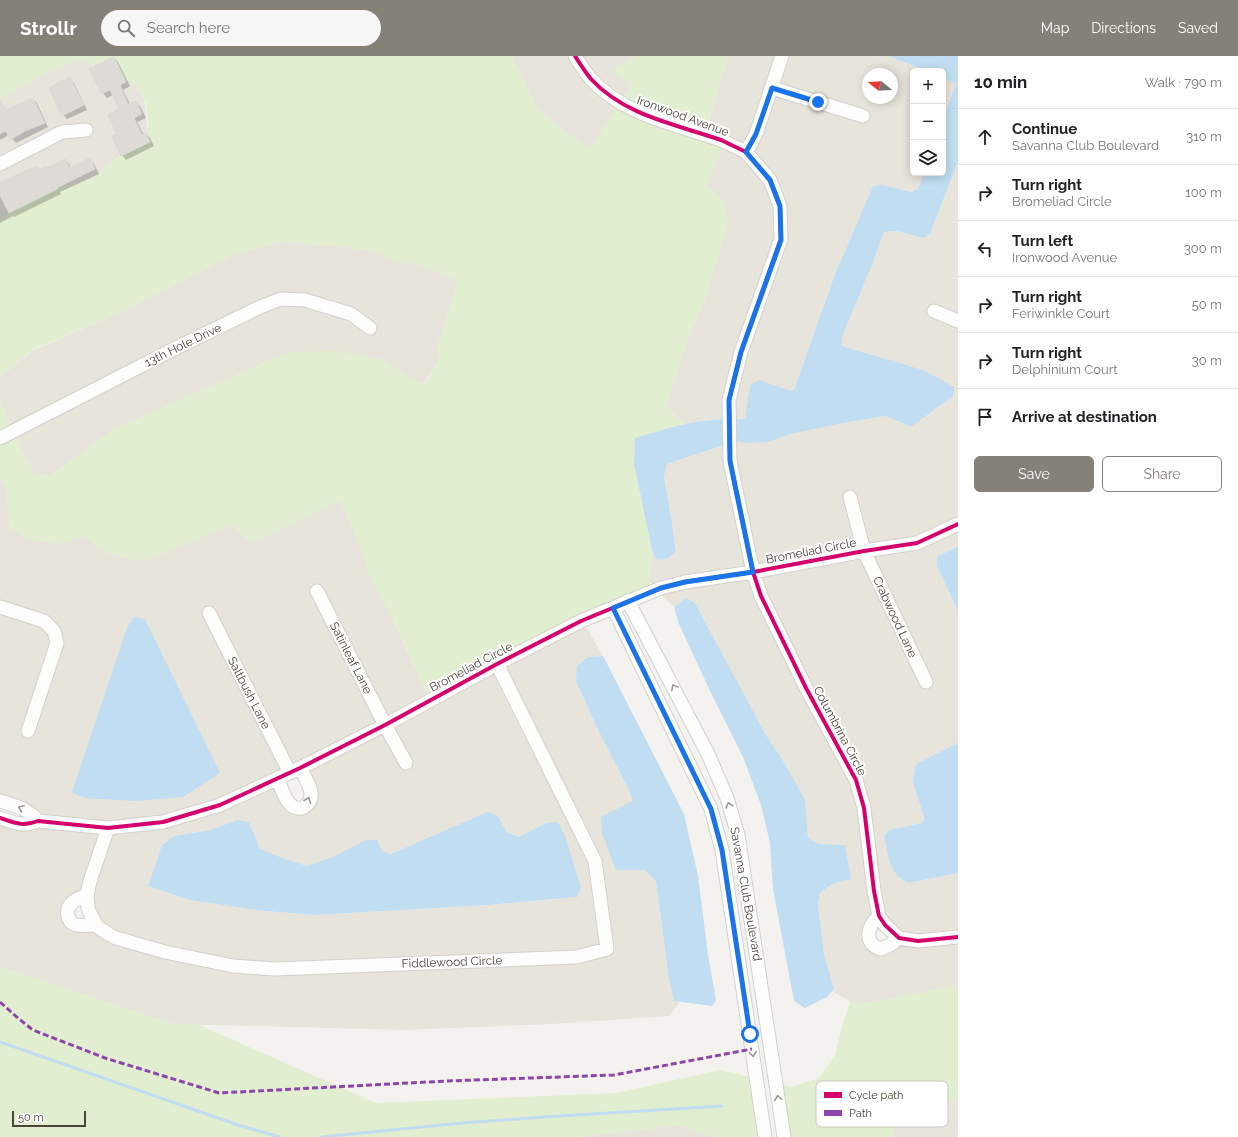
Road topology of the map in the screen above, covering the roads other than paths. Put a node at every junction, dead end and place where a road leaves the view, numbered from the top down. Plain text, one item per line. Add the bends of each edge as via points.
1 (575, 56) edge
2 (782, 56) edge
3 (772, 88) junction
4 (863, 116) dead end
5 (86, 130) dead end
6 (746, 152) junction
7 (0, 164) edge
8 (934, 311) dead end
9 (958, 321) edge
10 (370, 328) dead end
11 (0, 438) edge
12 (850, 497) dead end
13 (958, 524) edge
14 (864, 551) junction
15 (753, 572) junction
16 (317, 591) dead end
17 (628, 601) junction
18 (0, 607) edge
19 (613, 608) junction
20 (209, 613) dead end
21 (497, 664) junction
22 (926, 682) dead end
23 (385, 725) junction
24 (28, 732) dead end
25 (406, 763) dead end
26 (295, 771) junction
27 (278, 779) junction
28 (0, 801) edge
29 (0, 818) edge
30 (38, 821) junction
31 (108, 828) junction
32 (87, 895) junction
33 (879, 916) junction
34 (96, 925) junction
35 (958, 937) edge
36 (899, 938) junction
37 (765, 1137) edge
38 (784, 1137) edge

1 - 6 street, Ironwood Avenue via 590,78 624,105 641,114 721,140
2 - 3 street
3 - 4 street
3 - 6 street via 756,134
5 - 7 street via 62,132
6 - 15 street, Ironwood Avenue via 770,180 780,206 781,240 741,352 729,400 730,461
8 - 9 street
10 - 11 street, 13th Hole Drive via 351,314 306,300 281,299 178,346
12 - 14 street, Crabwood Lane
13 - 14 street, Bromeliad Circle via 916,543
14 - 15 street, Bromeliad Circle
14 - 22 street, Crabwood Lane
15 - 17 street, Bromeliad Circle via 685,582
15 - 33 street, Columbrina Circle via 761,596 806,688 856,780 864,808
16 - 23 street, Satinleaf Lane
17 - 19 street, Bromeliad Circle
38 -> 17 street, Savanna Club Boulevard via 738,835 709,756
18 - 24 street via 44,621 54,631 57,644
19 - 21 street, Bromeliad Circle via 581,621
19 -> 37 street, Savanna Club Boulevard via 711,809 722,850
20 - 26 street, Saltbush Lane
21 - 23 street, Bromeliad Circle
21 - 34 street, Fiddlewood Circle via 595,861 607,949 577,957 275,969 233,966 165,952 116,938
23 - 25 street, Satinleaf Lane
23 - 26 street, Bromeliad Circle
26 - 27 street, Bromeliad Circle
27 -> 26 street, Saltbush Lane via 292,806 302,808 310,800 311,789
27 - 31 street, Bromeliad Circle via 220,805 163,822
30 -> 28 street via 24,809
29 - 30 street, Bromeliad Circle via 20,824
30 - 31 street, Bromeliad Circle
31 - 32 street
32 - 34 street via 88,909
32 - 34 street via 70,904 68,916 76,925
33 - 36 street, Columbrina Circle
33 - 36 street via 869,930 870,943 881,949
35 - 36 street via 918,941

